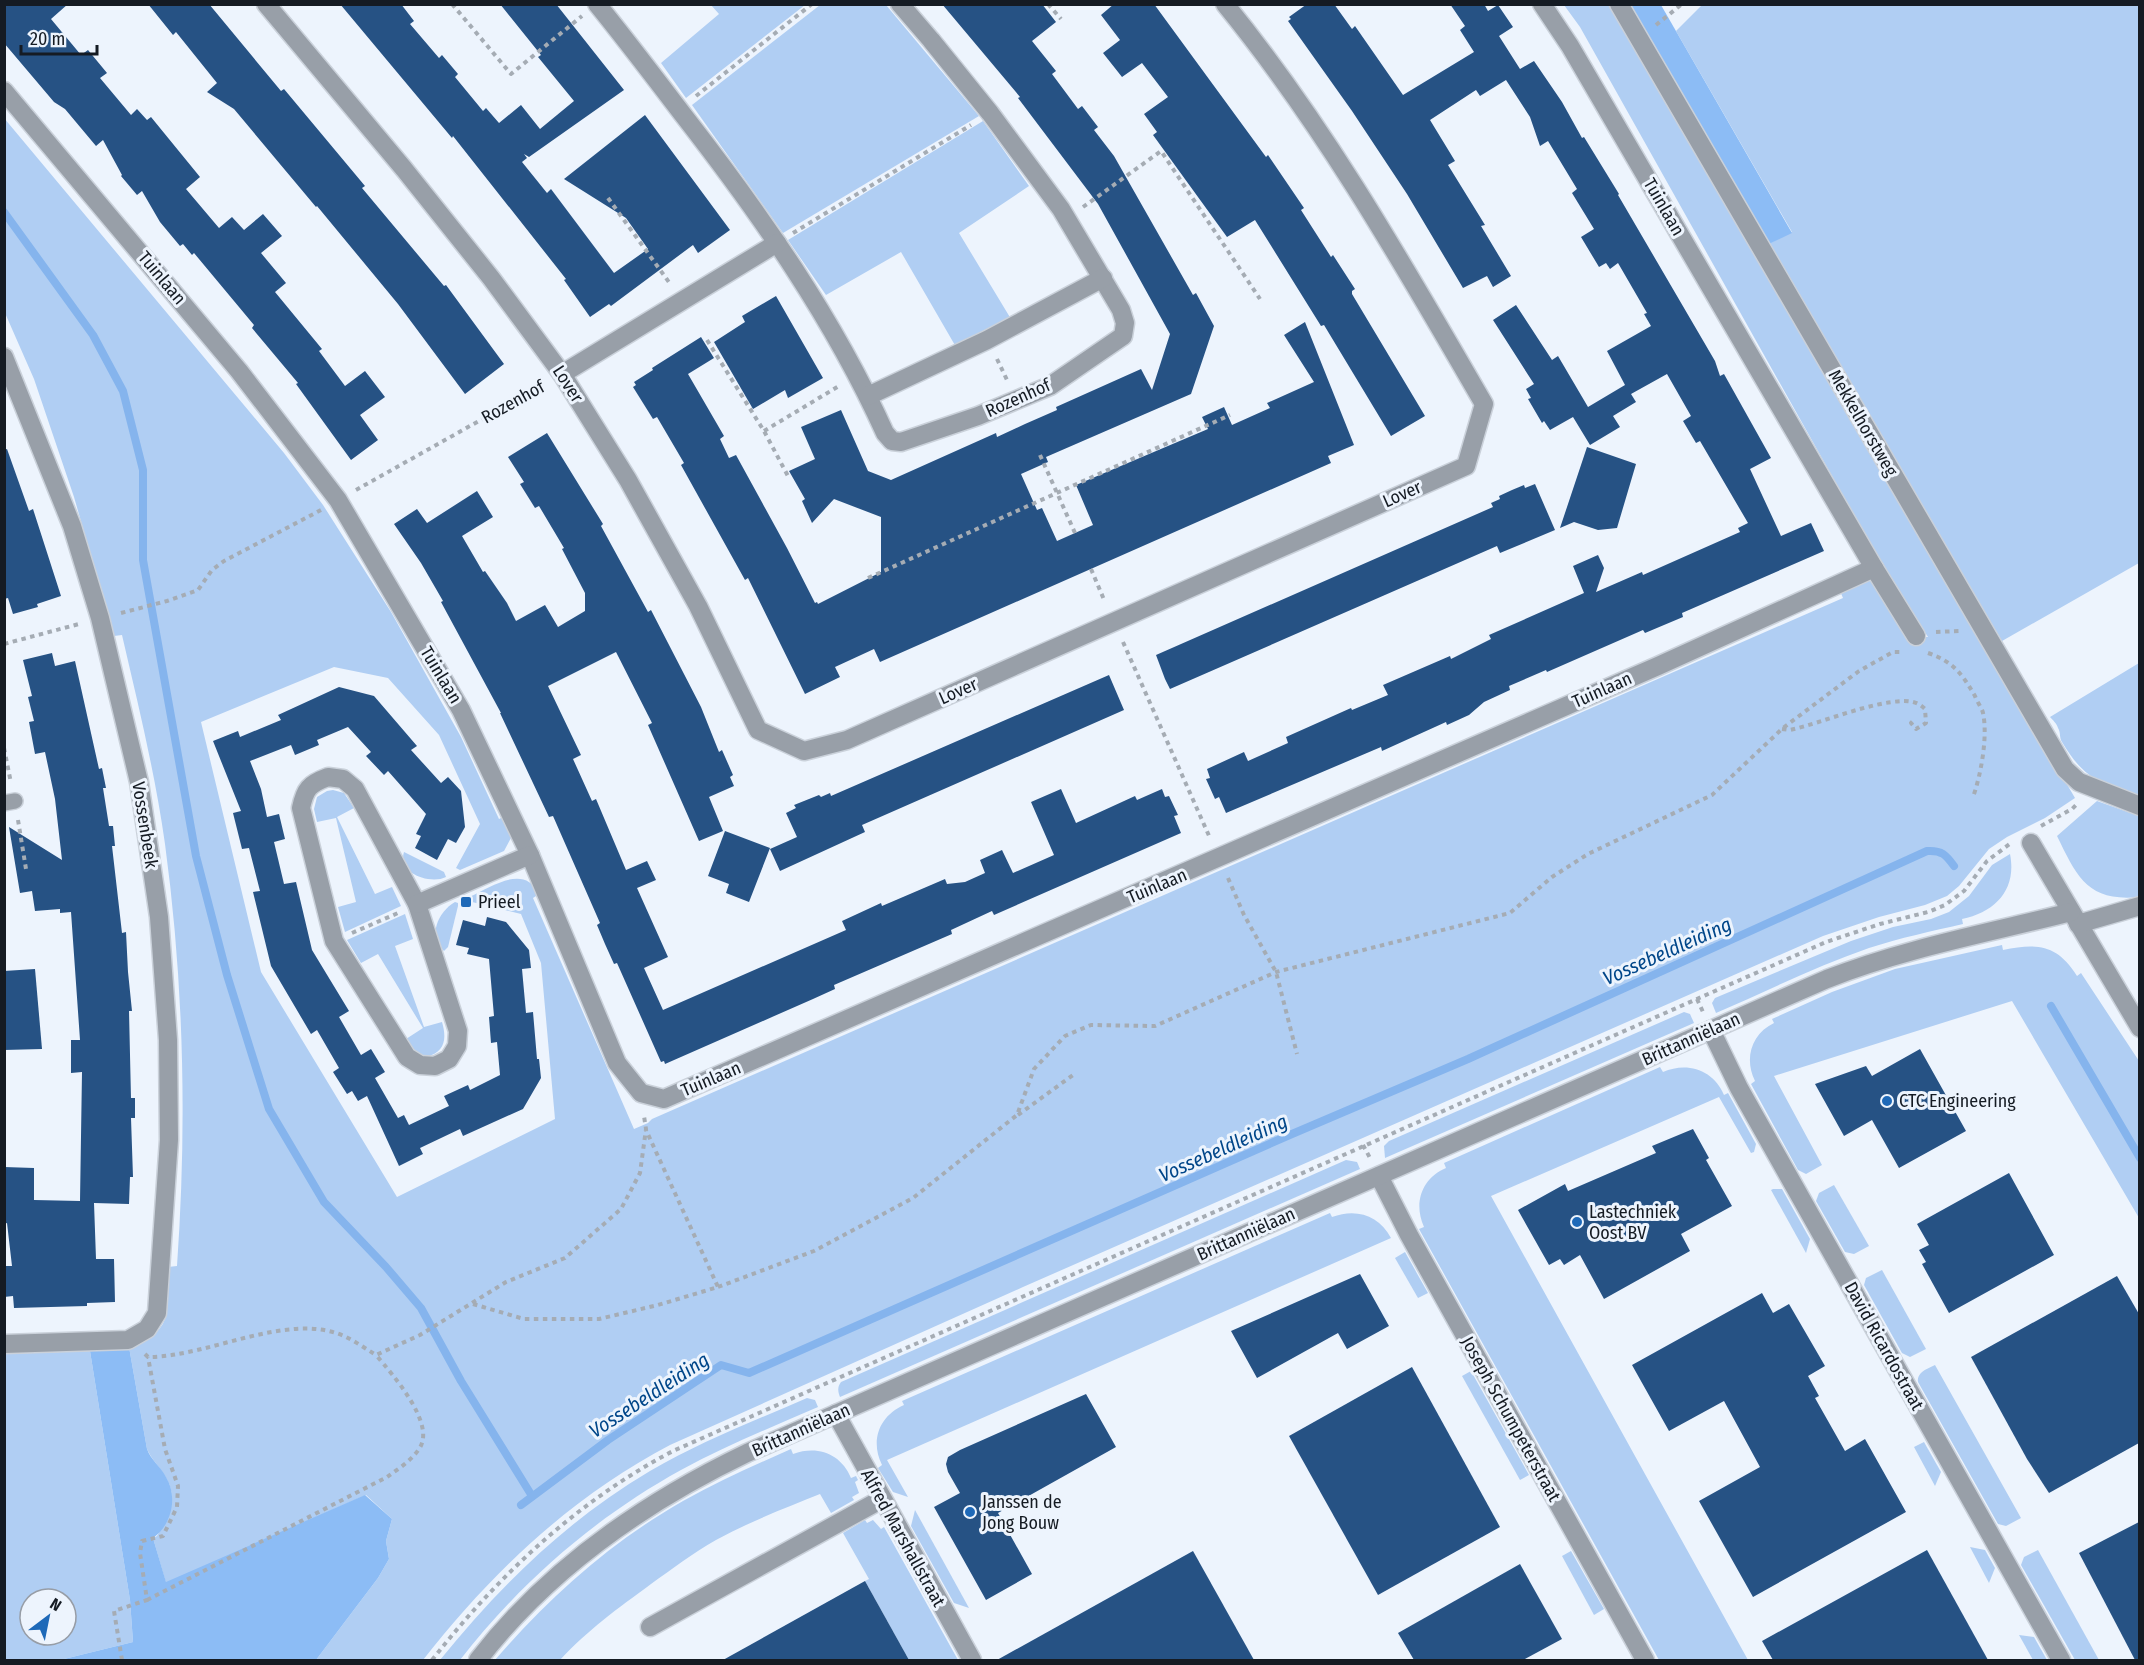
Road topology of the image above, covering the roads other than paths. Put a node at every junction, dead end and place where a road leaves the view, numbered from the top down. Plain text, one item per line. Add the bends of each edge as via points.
1 (266, 4) edge
2 (900, 4) edge
3 (1225, 4) edge
4 (1542, 4) edge
5 (1619, 4) edge
6 (593, 8) edge
7 (4, 91) edge
8 (777, 243) junction
9 (1103, 278) junction
10 (4, 357) edge
11 (562, 374) junction
12 (868, 396) junction
13 (1874, 568) junction
14 (1917, 639) road end
15 (2139, 806) edge
16 (2028, 837) road end
17 (530, 855) junction
18 (417, 904) junction
19 (2139, 906) edge
20 (2075, 918) junction
21 (2139, 1028) edge
22 (1711, 1030) junction
23 (1379, 1176) junction
24 (4, 1344) edge
25 (836, 1414) junction
26 (882, 1499) junction
27 (650, 1627) dead end
28 (478, 1660) edge
29 (972, 1660) edge
30 (1645, 1660) edge
31 (2061, 1660) edge

1 - 11 street, Lover via 412,178
2 - 9 street, Rozenhof via 990,113 1068,218
3 - 11 street, Lover via 1353,181 1484,404 1466,466 847,740 804,751 758,730 698,606 628,480
4 - 13 street, Tuinlaan
5 - 15 street, Mekkelhorstweg via 2065,769 2079,782
6 - 8 street, Rozenhof via 679,109
7 - 17 street, Tuinlaan via 239,371 338,500 461,710
8 - 11 street, Rozenhof
8 - 12 street, Rozenhof
9 - 12 street via 987,340
9 - 12 street, Rozenhof via 1121,310 1123,336 1050,386 901,442 892,441 885,433
10 - 24 street, Vossenbeek via 72,526 100,618 139,782 159,917 168,1040 169,1140 157,1313 147,1329 128,1340
13 - 14 street, Tuinlaan
13 - 17 street, Tuinlaan via 1219,859 664,1099 641,1093 617,1064
16 - 20 street
17 - 18 street
18 - 18 street via 458,1031 457,1046 449,1059 435,1066 420,1065 407,1057 334,941 301,808 304,794 314,782 328,777 343,779 355,789
19 - 20 street, Brittanniëlaan
20 - 21 street
20 - 22 street, Brittanniëlaan via 1889,957
22 - 23 street, Brittanniëlaan
22 - 31 street, David Ricardostraat via 1739,1088
23 - 25 street, Brittanniëlaan
23 - 30 street, Joseph Schumpeterstraat
25 - 26 street, Alfred Marshallstraat
25 - 28 street, Brittanniëlaan via 691,1481 615,1528 529,1601
26 - 27 street
26 - 29 street, Alfred Marshallstraat

